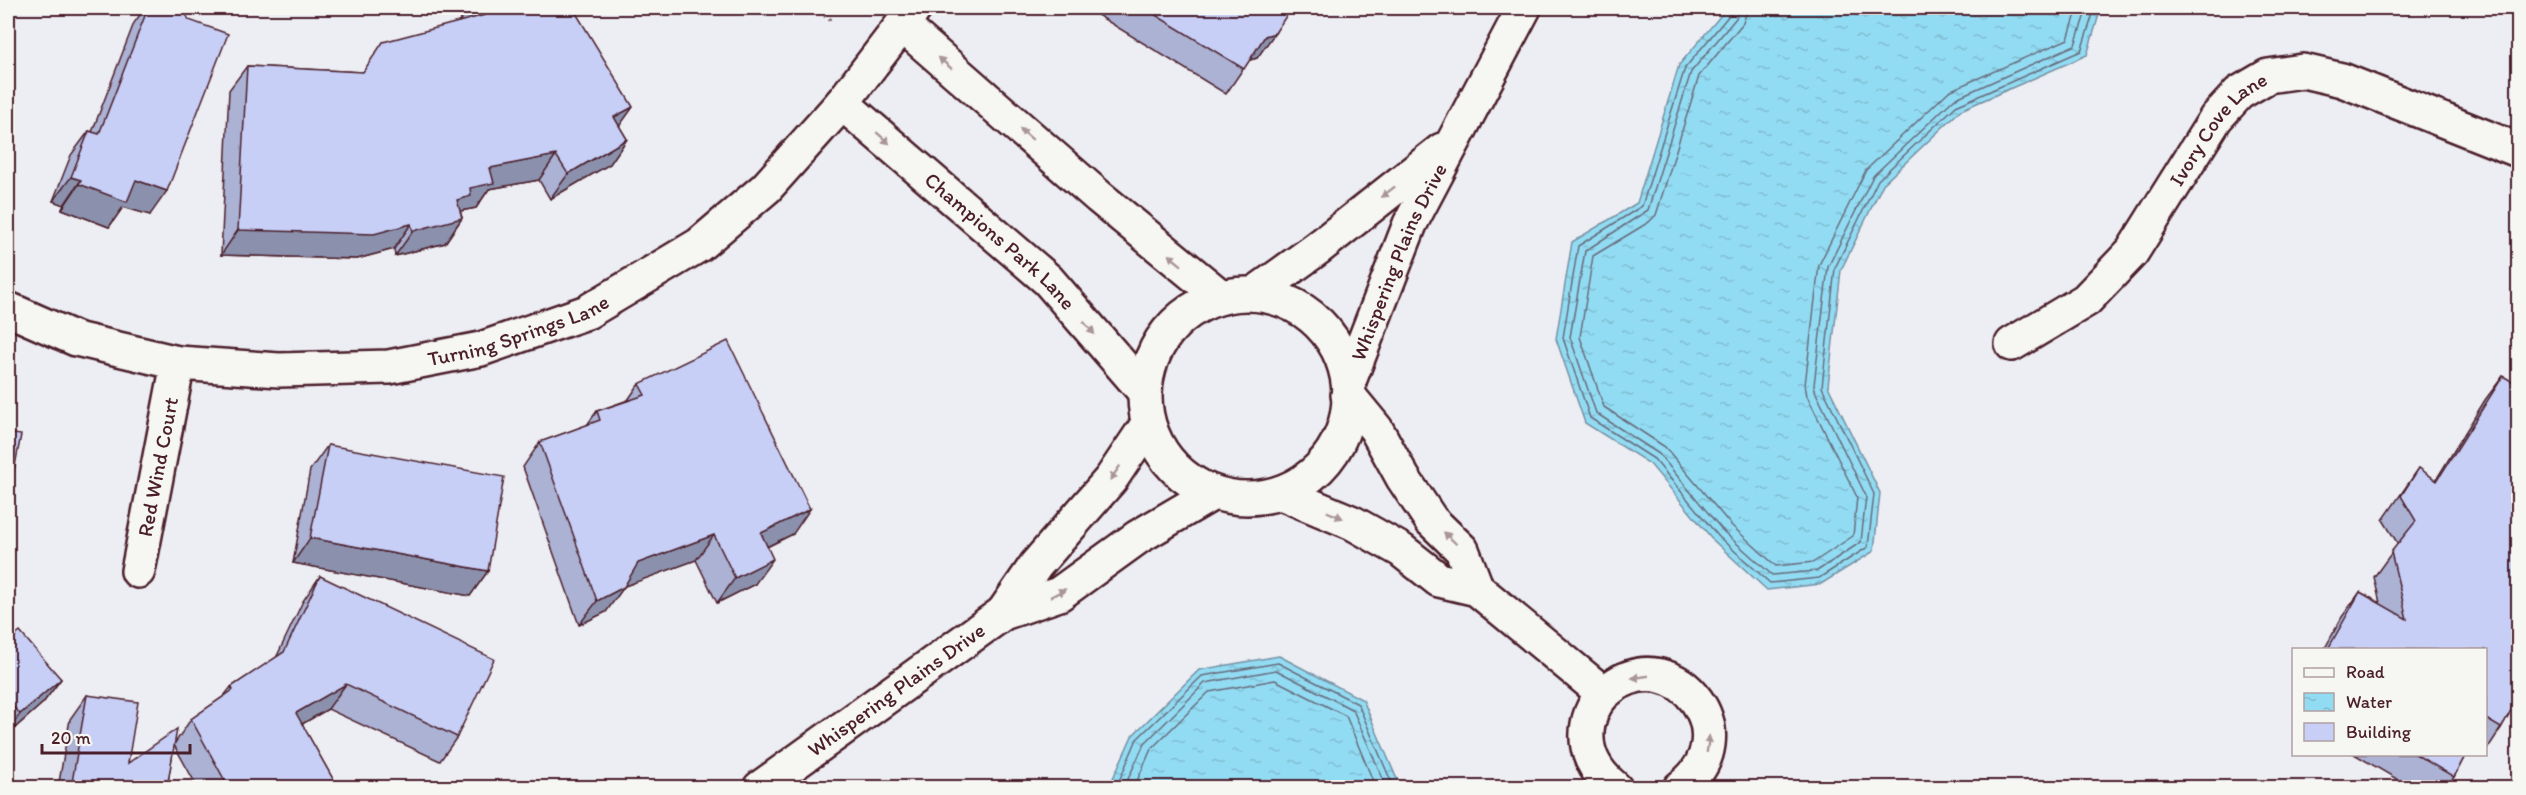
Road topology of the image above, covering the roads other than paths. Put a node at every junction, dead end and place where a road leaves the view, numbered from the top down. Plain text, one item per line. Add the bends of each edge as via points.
1 (1524, 8) edge
2 (908, 16) edge
3 (842, 103) junction
4 (1451, 143) junction
5 (2518, 150) edge
6 (1254, 294) junction
7 (1221, 297) junction
8 (8, 309) edge
9 (2012, 344) dead end
10 (178, 363) junction
11 (1349, 388) junction
12 (1144, 391) junction
13 (1148, 424) junction
14 (1213, 492) junction
15 (1281, 492) junction
16 (138, 571) dead end
17 (1477, 589) junction
18 (1003, 613) junction
19 (1603, 693) junction
20 (1695, 783) edge
21 (760, 788) edge
22 (1615, 788) edge

1 - 4 street, Whispering Plains Drive
2 - 3 street, Turning Springs Lane
7 -> 2 street via 1099,197
3 - 10 street, Turning Springs Lane via 766,188 699,245 588,312 481,349 389,367 279,370
3 -> 12 street, Champions Park Lane via 1048,280
4 -> 6 street, Whispering Plains Drive
4 - 11 street, Whispering Plains Drive via 1410,225
5 - 9 street, Ivory Cove Lane via 2342,80 2303,71 2268,76 2239,93 2216,118 2132,252 2086,300
6 - 7 street
6 - 11 street via 1285,300 1315,319 1338,347
7 - 12 street via 1191,310 1167,331 1151,360
8 - 10 street, Turning Springs Lane via 76,339
10 - 16 street, Red Wind Court
11 - 15 street via 1348,416 1335,449 1312,475
17 -> 11 street via 1462,550 1431,520
12 - 13 street
13 - 14 street via 1162,453 1185,477
13 -> 18 street, Whispering Plains Drive via 1112,478 1036,565
14 - 15 street via 1245,498
18 -> 14 street, Whispering Plains Drive via 1059,594 1138,537
15 -> 17 street via 1362,528 1401,550 1439,580
17 - 19 street
18 - 21 street, Whispering Plains Drive
20 -> 19 street via 1709,747 1709,728 1704,710 1693,694 1678,682 1641,675 1620,681
19 - 22 street via 1591,711 1589,753 1598,772

